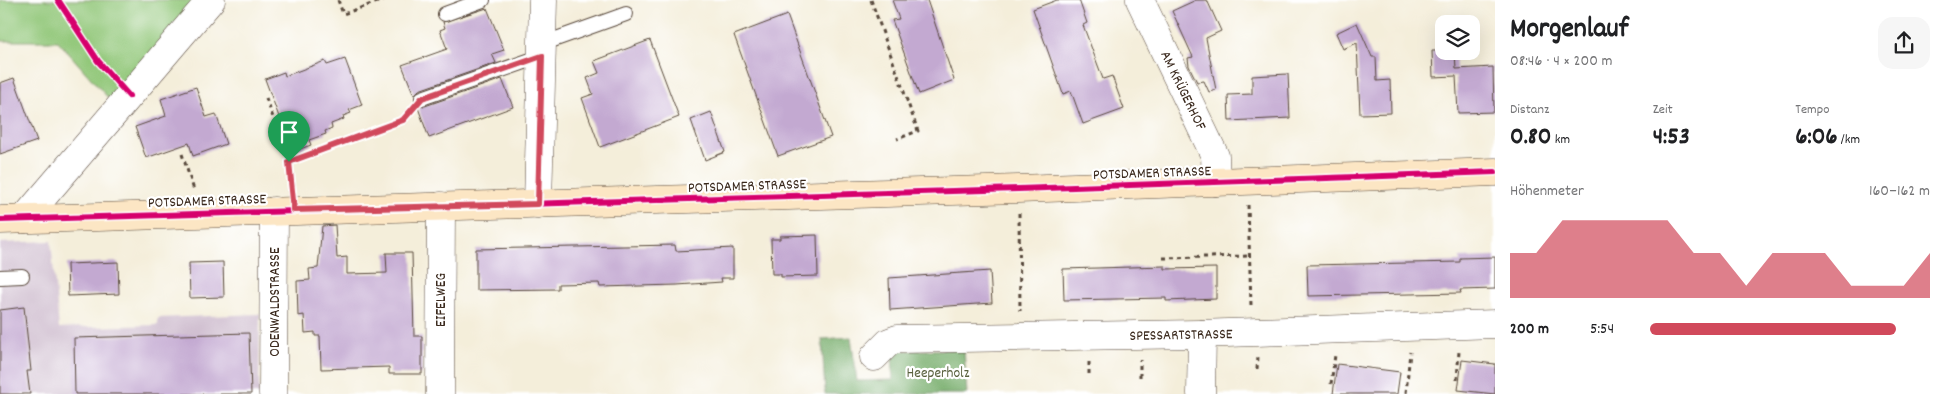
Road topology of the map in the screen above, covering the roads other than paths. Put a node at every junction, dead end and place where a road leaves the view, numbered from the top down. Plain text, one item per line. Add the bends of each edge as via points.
1 (210, 0) edge
2 (483, 0) edge
3 (543, 0) edge
4 (1140, 0) edge
5 (445, 14) dead end
6 (626, 14) dead end
7 (542, 49) junction
8 (422, 98) road end
9 (1495, 172) edge
10 (1216, 182) junction
11 (538, 204) junction
12 (441, 206) junction
13 (284, 211) junction
14 (12, 219) edge
15 (22, 276) dead end
16 (0, 278) edge
17 (1495, 324) edge
18 (1202, 334) junction
19 (874, 357) dead end
20 (273, 394) edge
21 (440, 394) edge
22 (1201, 394) edge

1 - 14 street
2 - 5 lane
3 - 7 street
4 - 10 street, AM KRÜGERHOF via 1215,156
6 - 7 lane
7 - 8 lane
7 - 11 street
9 - 10 street, POTSDAMER STRASSE
10 - 11 street, POTSDAMER STRASSE
11 - 12 street, POTSDAMER STRASSE
12 - 13 street, POTSDAMER STRASSE
12 - 21 street, EIFELWEG
13 - 14 street, POTSDAMER STRASSE
13 - 20 street, ODENWALDSTRASSE
15 - 16 lane
17 - 18 street, SPESSARTSTRASSE
18 - 19 street, SPESSARTSTRASSE via 897,339 889,342
18 - 22 street

